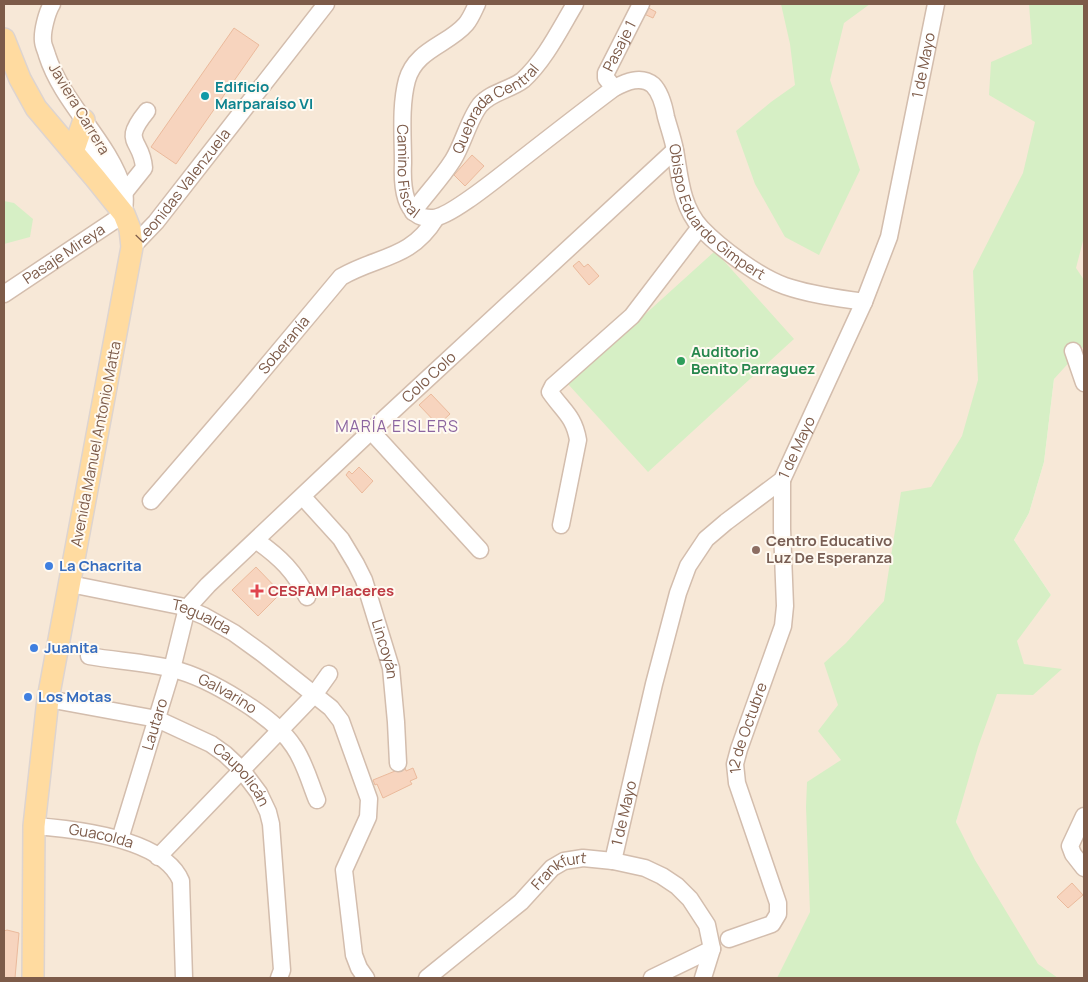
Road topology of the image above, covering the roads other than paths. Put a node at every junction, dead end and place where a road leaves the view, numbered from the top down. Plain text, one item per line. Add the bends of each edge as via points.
1 (52, 4) edge
2 (326, 4) edge
3 (477, 4) edge
4 (575, 4) edge
5 (642, 4) edge
6 (936, 4) edge
7 (4, 39) edge
8 (614, 88) junction
9 (147, 110) dead end
10 (78, 137) junction
11 (675, 150) junction
12 (124, 204) junction
13 (413, 212) junction
14 (436, 218) junction
15 (700, 227) junction
16 (132, 247) junction
17 (4, 294) edge
18 (864, 302) junction
19 (1073, 351) dead end
20 (1084, 383) edge
21 (371, 431) junction
22 (782, 480) junction
23 (303, 497) junction
24 (151, 500) dead end
25 (561, 525) dead end
26 (257, 541) junction
27 (480, 550) dead end
28 (70, 584) junction
29 (307, 597) dead end
30 (187, 608) junction
31 (89, 656) dead end
32 (172, 669) junction
33 (329, 674) dead end
34 (314, 694) junction
35 (48, 699) junction
36 (157, 718) junction
37 (279, 731) junction
38 (398, 763) dead end
39 (241, 769) junction
40 (317, 800) dead end
41 (1084, 816) edge
42 (34, 826) junction
43 (120, 839) junction
44 (160, 859) junction
45 (613, 861) junction
46 (1084, 868) edge
47 (729, 939) dead end
48 (712, 949) junction
49 (33, 978) edge
50 (184, 978) edge
51 (279, 978) edge
52 (366, 978) edge
53 (427, 978) edge
54 (652, 978) edge
55 (703, 978) edge

1 - 10 street, Javiera Carrera via 42,40 51,68 67,96
2 - 16 street, Leonidas Valenzuela via 156,222
3 - 13 street, Camino Fiscal via 468,22 424,54 408,79 404,104 403,181 406,199
4 - 13 street, Quebrada Central via 530,72 521,81 480,105 453,160
5 - 8 street, Pasaje 1 via 606,73
6 - 18 street, 1 de Mayo via 889,237
7 - 10 main road, Avenida Manuel Antonio Matta via 30,100 48,124
8 - 11 street, Obispo Eduardo Gimpert via 637,80 654,86 663,105
8 - 14 street, Camino Fiscal via 481,191
9 - 12 street, Pasaje Mireya via 133,132 144,168
10 - 12 main road, Avenida Manuel Antonio Matta
10 - 12 street, Javiera Carrera via 109,159
11 - 15 street, Obispo Eduardo Gimpert via 681,189
11 - 21 street, Colo Colo
12 - 16 main road, Avenida Manuel Antonio Matta
12 - 17 street, Pasaje Mireya
13 - 14 street, Camino Fiscal via 426,218
14 - 24 street, Soberanía via 418,241 407,249 341,277
15 - 18 street, Obispo Eduardo Gimpert via 754,270 784,286
15 - 25 street via 632,316 550,392 572,418 578,440
16 - 28 main road, Avenida Manuel Antonio Matta
18 - 22 street, 1 de Mayo
19 - 20 street
21 - 23 street, Colo Colo
21 - 27 street
22 - 45 street, 1 de Mayo via 706,539 688,566 659,666
22 - 47 street, 12 de Octubre via 783,626 735,764 737,783 778,902 778,914 772,924
23 - 26 street, Colo Colo
23 - 38 street, Lincoyán via 341,539 364,580 391,668
26 - 29 street via 292,571
26 - 30 street, Colo Colo
28 - 30 street, Tegualda
28 - 35 main road, Avenida Manuel Antonio Matta
30 - 32 street, Lautaro
30 - 34 street, Tegualda via 234,633
31 - 32 street, Galvarino
32 - 36 street, Lautaro
32 - 37 street, Galvarino via 228,694 256,711
33 - 34 street
34 - 37 street
34 - 52 street via 341,721 370,799 365,826 344,870 354,955
35 - 36 street, Caupolicán
35 - 42 main road, Avenida Manuel Antonio Matta
36 - 39 street, Caupolicán via 211,744
36 - 43 street, Lautaro
37 - 39 street
37 - 40 street, Galvarino via 300,756
39 - 44 street
39 - 51 street, Caupolicán via 259,793 271,824 282,970
41 - 46 street via 1070,846
42 - 43 street, Guacolda
42 - 49 main road, Avenida Manuel Antonio Matta
43 - 44 street, Guacolda via 140,846
44 - 50 street, Guacolda via 174,869 181,881
45 - 48 street, Frankfurt via 645,868 677,886 707,925
45 - 53 street, Frankfurt via 583,858 564,861 552,868 521,902
48 - 54 street
48 - 55 street, Frankfurt

